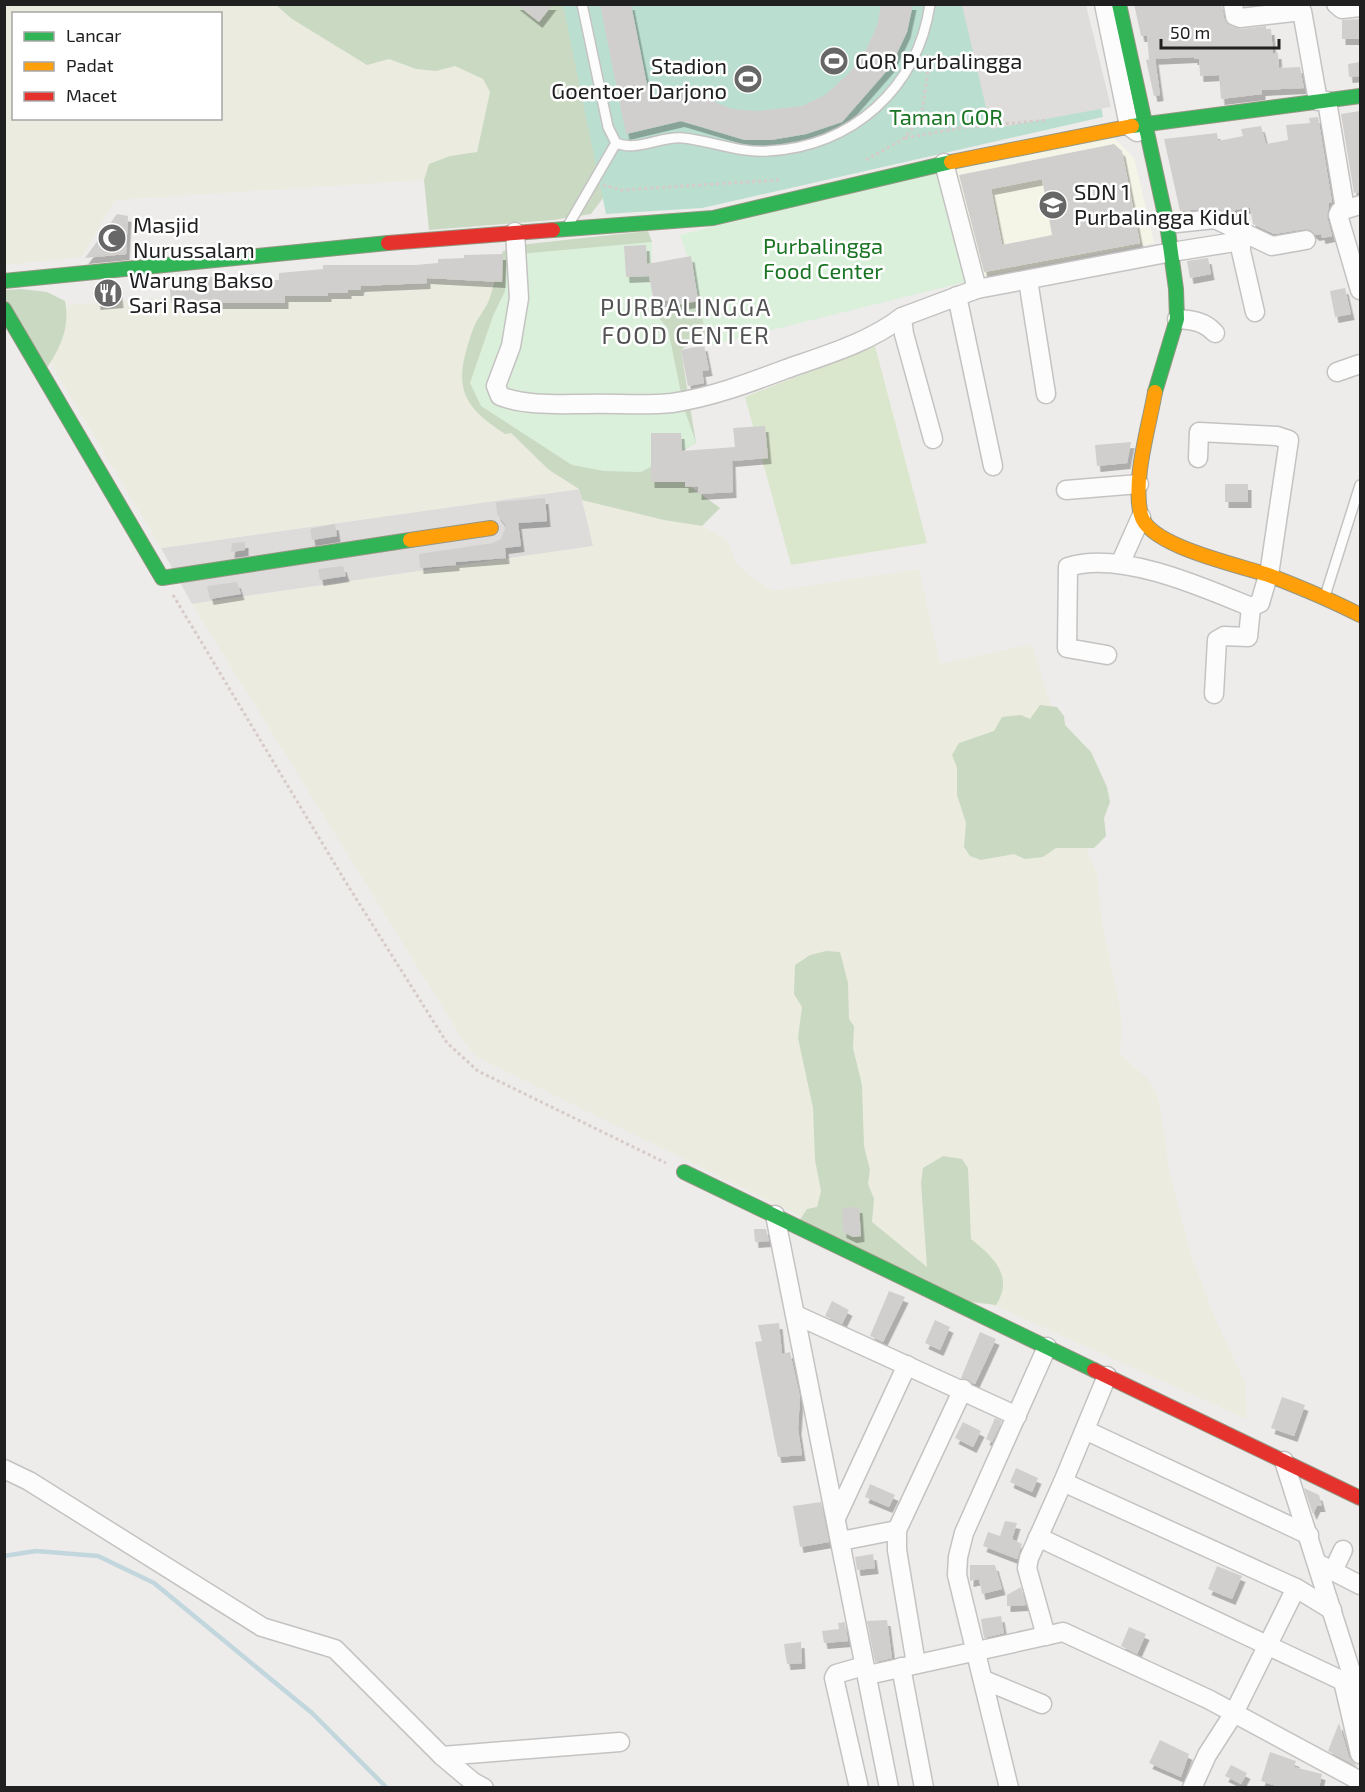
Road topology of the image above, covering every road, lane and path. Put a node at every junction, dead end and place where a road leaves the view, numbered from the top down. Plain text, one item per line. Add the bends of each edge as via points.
1 (582, 4) edge
2 (930, 4) edge
3 (1104, 4) edge
4 (1119, 4) edge
5 (1233, 4) edge
6 (1336, 4) edge
7 (1360, 7) edge
8 (1360, 96) edge
9 (1322, 101) junction
10 (1048, 120) dead end
11 (1140, 130) junction
12 (903, 138) dead end
13 (616, 143) junction
14 (944, 163) junction
15 (1353, 207) edge
16 (1167, 224) junction
17 (566, 229) junction
18 (515, 232) junction
19 (1241, 236) junction
20 (1306, 240) dead end
21 (1172, 252) junction
22 (1028, 280) junction
23 (4, 281) edge
24 (977, 289) junction
25 (1360, 290) edge
26 (957, 296) junction
27 (4, 309) edge
28 (1255, 312) dead end
29 (902, 317) junction
30 (1177, 319) junction
31 (1215, 333) dead end
32 (1359, 369) edge
33 (1337, 372) dead end
34 (1046, 394) dead end
35 (933, 439) dead end
36 (1197, 458) dead end
37 (993, 466) dead end
38 (1139, 484) junction
39 (1360, 485) edge
40 (1066, 490) dead end
41 (1141, 517) junction
42 (491, 528) dead end
43 (1122, 558) junction
44 (1204, 571) junction
45 (1268, 577) junction
46 (162, 578) junction
47 (1325, 596) junction
48 (1256, 605) junction
49 (1360, 615) edge
50 (1107, 655) dead end
51 (1214, 694) dead end
52 (684, 1172) joint
53 (775, 1215) junction
54 (796, 1315) junction
55 (1047, 1347) junction
56 (907, 1365) junction
57 (1107, 1376) junction
58 (963, 1389) junction
59 (1017, 1416) junction
60 (1085, 1430) junction
61 (1284, 1461) junction
62 (4, 1469) edge
63 (1063, 1482) junction
64 (1360, 1498) edge
65 (836, 1518) junction
66 (897, 1530) junction
67 (1310, 1535) junction
68 (1038, 1537) junction
69 (841, 1541) junction
70 (1342, 1550) dead end
71 (1326, 1568) junction
72 (1360, 1585) edge
73 (1296, 1588) junction
74 (1328, 1607) junction
75 (1046, 1636) junction
76 (1267, 1644) junction
77 (977, 1650) junction
78 (909, 1665) junction
79 (866, 1671) junction
80 (984, 1680) junction
81 (1351, 1680) edge
82 (1360, 1700) edge
83 (1042, 1704) dead end
84 (1234, 1713) junction
85 (620, 1742) dead end
86 (1360, 1754) edge
87 (442, 1756) junction
88 (1360, 1781) edge
89 (1194, 1787) edge
90 (484, 1788) edge
91 (859, 1788) edge
92 (889, 1788) edge
93 (924, 1788) edge
94 (1009, 1788) edge

1 - 13 lane via 608,127
2 - 13 lane via 920,43 902,79 889,97 843,132 794,148 767,151 679,138 634,146
3 - 11 street
4 - 11 street
5 - 9 street via 1235,16 1240,18 1302,11
6 - 7 street via 1342,9
8 - 9 street
9 - 11 street
9 - 15 street
10 - 12 path
11 - 14 street
11 - 16 street
13 - 17 lane
14 - 17 street via 713,218
14 - 24 street
15 - 25 street via 1339,213 1339,220
16 - 19 street via 1215,219
16 - 21 street
17 - 18 street
18 - 23 street
18 - 29 street via 519,298 512,346 496,386 500,396 507,398 530,403 671,403 724,391 861,342
19 - 20 street via 1272,246
19 - 21 street
19 - 28 street
21 - 22 street
21 - 30 street
22 - 24 street
22 - 34 street
24 - 26 street
26 - 29 street
26 - 37 street
27 - 46 street
29 - 35 street
30 - 31 street via 1193,320
30 - 38 street via 1156,386
32 - 33 street
36 - 45 street via 1199,432 1289,440
38 - 40 street
38 - 41 street
39 - 47 lane
41 - 43 street
41 - 44 street
42 - 46 street
43 - 44 street
43 - 50 street via 1068,567 1067,648
44 - 45 street
44 - 48 street
45 - 47 street
45 - 48 street
46 - 52 path via 447,1043 478,1071
47 - 49 street
48 - 51 street via 1248,637 1224,636 1217,640
52 - 53 street
53 - 54 street
53 - 55 street
54 - 56 street
54 - 65 street
55 - 57 street
55 - 59 street
56 - 58 street
56 - 65 street
57 - 60 street
57 - 61 street
58 - 59 street
58 - 66 street
59 - 77 street via 964,1533 958,1557 957,1575
60 - 63 street
60 - 67 street
61 - 64 street
61 - 67 street
62 - 87 street via 262,1627 335,1649
63 - 68 street
63 - 73 street
65 - 69 street
66 - 69 street
66 - 78 street
67 - 71 street
68 - 75 street via 1029,1558 1028,1577
68 - 76 street
69 - 79 street
70 - 71 street
71 - 72 street
71 - 74 street
73 - 74 street
73 - 76 street
74 - 81 street
75 - 77 street
75 - 84 street via 1063,1632
76 - 81 street
76 - 84 street
77 - 78 street
77 - 80 street
78 - 79 street
78 - 93 street
79 - 91 street via 844,1671 834,1678
79 - 92 street
80 - 83 street
80 - 94 street
81 - 82 street
81 - 86 street
84 - 88 street
84 - 89 street via 1207,1755
85 - 87 street
87 - 90 street

